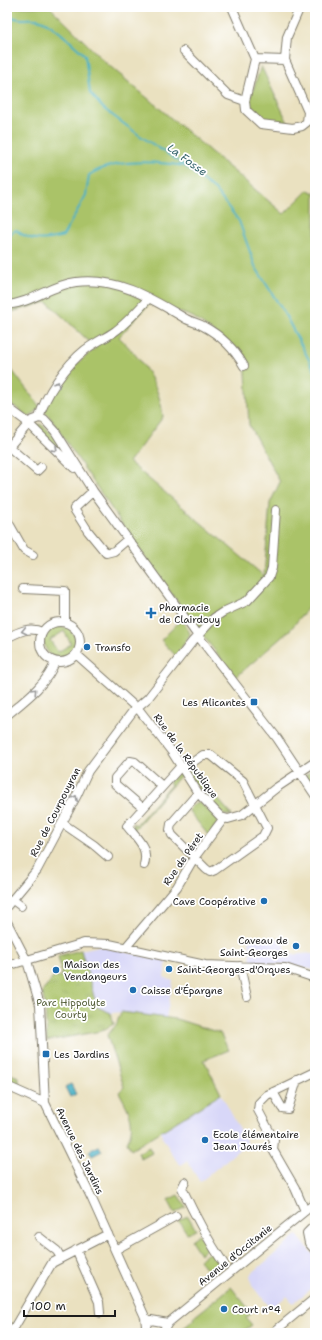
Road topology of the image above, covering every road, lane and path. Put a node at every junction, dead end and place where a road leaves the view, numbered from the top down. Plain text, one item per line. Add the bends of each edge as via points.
1 (232, 7) edge
2 (299, 8) edge
3 (184, 51) dead end
4 (256, 59) junction
5 (285, 60) junction
6 (245, 101) junction
7 (149, 298) junction
8 (7, 305) edge
9 (244, 366) dead end
10 (7, 407) edge
11 (39, 418) junction
12 (28, 424) junction
13 (8, 448) edge
14 (38, 471) dead end
15 (80, 474) junction
16 (92, 491) junction
17 (276, 510) dead end
18 (7, 520) edge
19 (128, 539) junction
20 (33, 555) dead end
21 (23, 589) dead end
22 (65, 622) junction
23 (42, 632) junction
24 (198, 636) junction
25 (7, 638) edge
26 (76, 654) junction
27 (55, 662) junction
28 (137, 708) junction
29 (7, 715) edge
30 (315, 762) edge
31 (182, 767) junction
32 (299, 772) junction
33 (162, 786) junction
34 (198, 793) junction
35 (315, 795) edge
36 (256, 805) junction
37 (143, 808) junction
38 (224, 818) junction
39 (62, 823) junction
40 (108, 857) dead end
41 (194, 858) junction
42 (144, 865) dead end
43 (10, 903) edge
44 (21, 906) dead end
45 (7, 922) edge
46 (126, 947) junction
47 (27, 961) junction
48 (7, 966) edge
49 (240, 966) junction
50 (315, 978) edge
51 (247, 997) dead end
52 (315, 1072) edge
53 (297, 1080) junction
54 (7, 1086) edge
55 (273, 1092) junction
56 (45, 1103) junction
57 (185, 1182) dead end
58 (315, 1203) edge
59 (305, 1211) junction
60 (176, 1216) dead end
61 (315, 1225) edge
62 (108, 1234) junction
63 (39, 1237) dead end
64 (76, 1250) junction
65 (115, 1250) junction
66 (315, 1250) edge
67 (61, 1258) junction
68 (224, 1264) dead end
69 (315, 1298) edge
70 (100, 1313) dead end
71 (147, 1324) edge
72 (164, 1327) edge
73 (275, 1331) dead end
74 (11, 1333) edge

1 - 4 street
2 - 5 street via 287,37
3 - 6 street via 228,95
4 - 5 street
4 - 6 street
5 - 6 street via 308,112 307,122 292,128 261,124 246,110
7 - 8 street via 121,286 87,281 62,285 26,302
7 - 9 street via 207,328 238,355
11 -> 7 street via 42,408 70,364 86,349 114,332
10 - 12 street
11 - 12 street
11 - 15 street via 44,419 55,431
12 - 13 street
12 -> 15 street
13 - 14 street
15 - 16 street
16 - 19 street
16 - 19 street via 74,510 85,527 106,553 114,551
17 - 24 street, Rue de Courpouyran via 272,568 269,577 247,601 218,615
18 - 20 street via 24,550
19 - 24 street
21 - 22 street via 65,591
22 - 23 street via 53,623
22 - 26 street via 73,627 79,637
23 -> 25 street via 22,631
23 - 27 street via 41,649 47,658
24 - 28 street, Rue de Courpouyran via 160,684
24 - 32 street via 277,738
26 - 27 street via 67,660
26 - 28 street, Rue de la République
29 -> 27 street via 36,690
28 - 31 street, Rue de la République
39 -> 28 street, Rue de Courpouyran via 88,770
30 - 32 street
31 - 33 street
31 - 34 street, Rue de la République
31 - 36 street via 203,755 211,755 243,781
32 - 35 street
32 - 36 street
33 - 37 street
33 - 37 street via 135,762 130,762 115,778 115,784
34 - 38 street, Rue de la République
34 - 41 street via 170,827 172,834
36 - 38 street via 238,817
36 - 41 street via 267,828 263,836 213,871 208,871
37 - 42 street via 126,826 144,848 147,856
38 - 41 street, Rue de Péret
39 - 40 street
39 - 43 street, Rue de Courpouyran via 37,870
41 - 46 street, Rue de Péret via 177,887
43 - 44 street
45 - 47 street, Avenue des Jardins
46 - 47 street via 84,943
46 - 49 street via 194,963
47 - 48 street
47 - 56 street, Avenue des Jardins via 40,1005
49 - 50 street via 285,968
49 - 51 street
52 - 53 street
53 - 55 street
53 - 55 street via 288,1109 282,1108
54 - 56 street
55 - 59 street via 262,1098 258,1110 274,1140 273,1150
56 - 62 street, Avenue des Jardins
57 - 68 street via 182,1188 189,1203
58 - 59 street, Avenue d'Occitanie
59 - 72 street, Avenue d'Occitanie
60 - 65 street
61 - 66 street via 307,1233 309,1243
62 - 64 street
62 - 65 street, Avenue des Jardins
63 - 67 street via 57,1251
64 - 67 street
64 - 70 street via 99,1302
65 - 71 street, Avenue des Jardins
67 - 74 street via 49,1267
69 - 73 street
71 - 72 street

